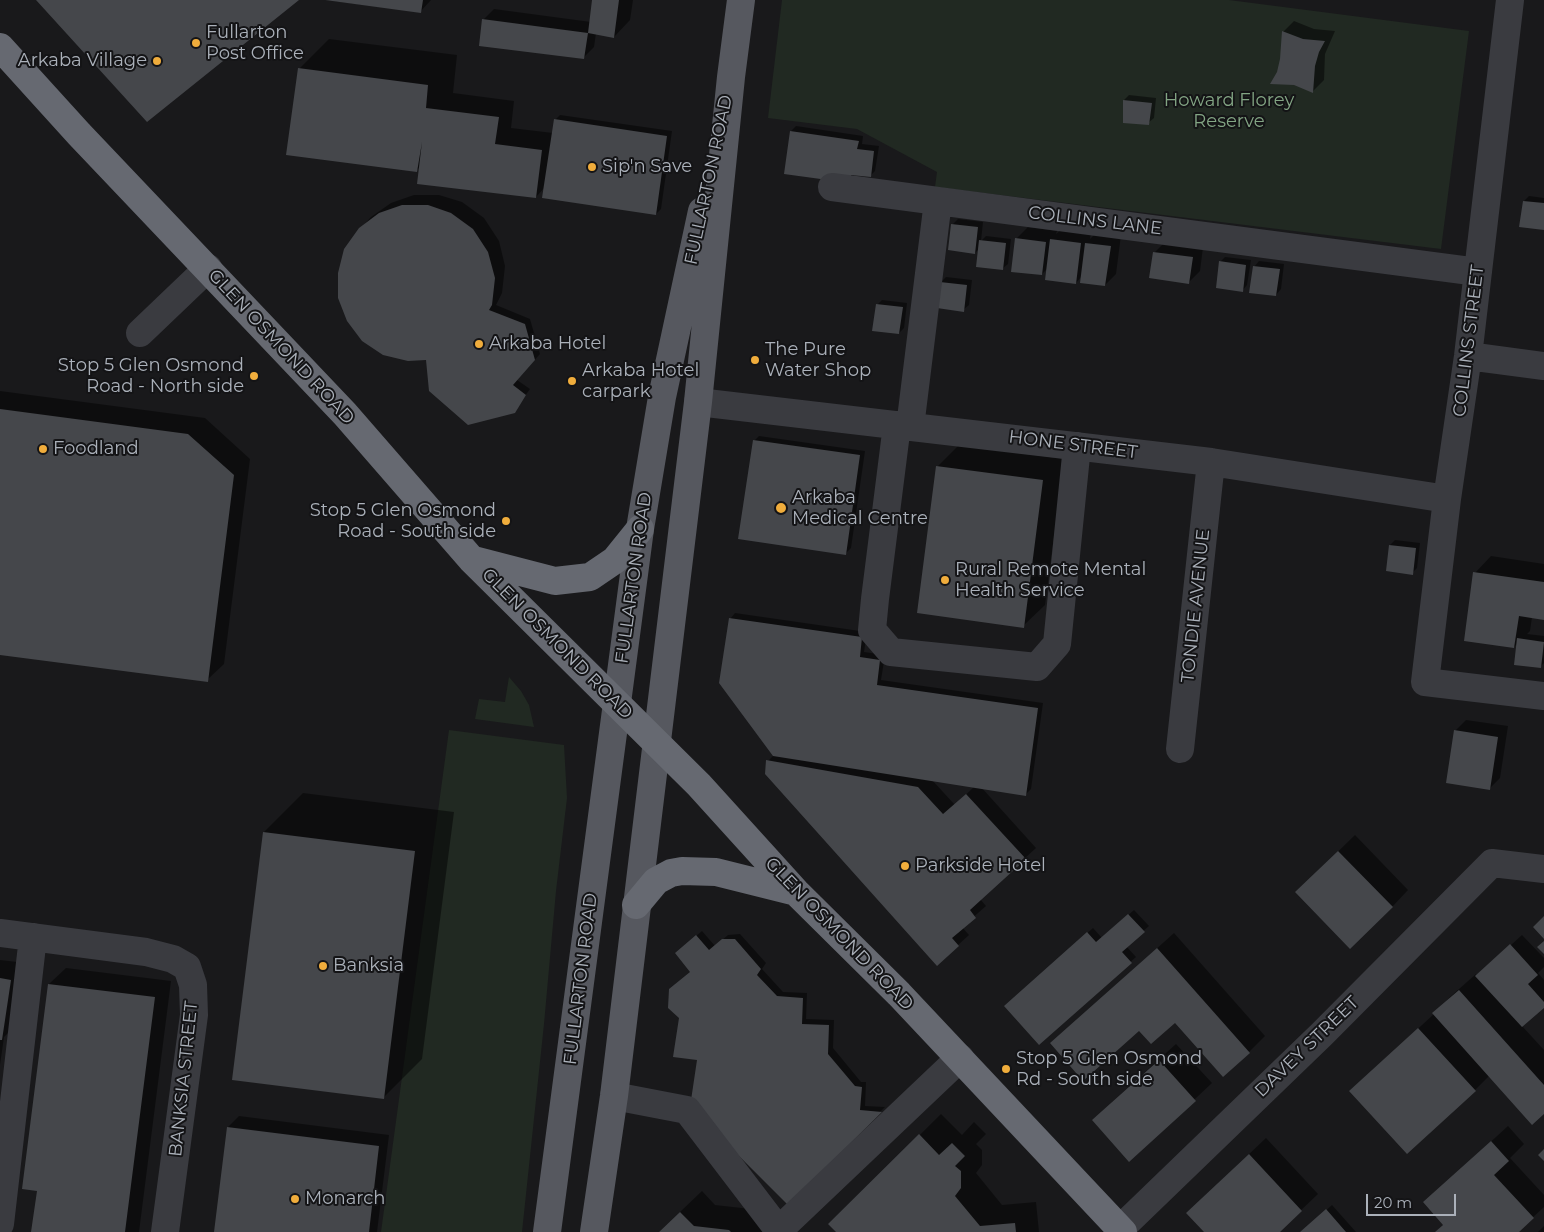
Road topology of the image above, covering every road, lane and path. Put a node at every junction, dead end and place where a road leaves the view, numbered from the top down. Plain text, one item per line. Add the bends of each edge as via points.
1 (741, 0) edge
2 (1510, 0) edge
3 (0, 47) edge
4 (731, 77) junction
5 (832, 187) dead end
6 (938, 201) junction
7 (208, 268) junction
8 (1478, 272) junction
9 (140, 333) dead end
10 (1468, 356) junction
11 (1544, 366) edge
12 (698, 402) junction
13 (904, 426) junction
14 (1076, 446) junction
15 (1211, 462) junction
16 (1447, 499) junction
17 (640, 529) junction
18 (472, 560) junction
19 (1544, 696) edge
20 (617, 703) junction
21 (657, 743) junction
22 (1180, 750) dead end
23 (1544, 870) edge
24 (796, 892) junction
25 (636, 905) junction
26 (0, 933) edge
27 (33, 937) junction
28 (960, 1058) junction
29 (614, 1096) junction
30 (0, 1224) edge
31 (1121, 1230) edge
32 (779, 1231) edge
33 (165, 1232) edge
34 (547, 1232) edge
35 (594, 1232) edge

1 - 4 main road, FULLARTON ROAD
2 - 8 street, COLLINS STREET
3 - 7 highway, GLEN OSMOND ROAD
4 - 12 main road, FULLARTON ROAD
4 - 17 main road, FULLARTON ROAD via 662,397
5 - 6 street, COLLINS LANE
6 - 8 street, COLLINS LANE
6 - 13 street
7 - 9 street
7 - 18 highway, GLEN OSMOND ROAD via 345,414
8 - 10 street, COLLINS STREET
10 - 11 street
10 - 16 street, COLLINS STREET
12 - 13 street, HONE STREET
12 - 21 main road, FULLARTON ROAD
13 - 14 street, HONE STREET
13 - 14 street via 872,630 891,652 1037,667 1057,644
14 - 15 street, HONE STREET
15 - 16 street, HONE STREET
15 - 22 street, TONDIE AVENUE
16 - 19 street, COLLINS STREET via 1425,682
17 - 18 highway via 615,560 590,577 555,581
17 - 20 main road, FULLARTON ROAD
18 - 20 highway, GLEN OSMOND ROAD
20 - 21 highway, GLEN OSMOND ROAD
20 - 34 main road, FULLARTON ROAD
21 - 24 highway, GLEN OSMOND ROAD
21 - 25 main road, FULLARTON ROAD
23 - 31 street, DAVEY STREET via 1492,863
24 - 25 highway via 716,872 682,871 656,881
24 - 28 highway, GLEN OSMOND ROAD
25 - 29 main road, FULLARTON ROAD
26 - 27 street, BANKSIA STREET
27 - 30 street
27 - 33 street, BANKSIA STREET via 146,952 188,967 193,985 194,1015
28 - 31 highway, GLEN OSMOND ROAD
28 - 32 street
29 - 32 street via 687,1110
29 - 35 main road, FULLARTON ROAD

